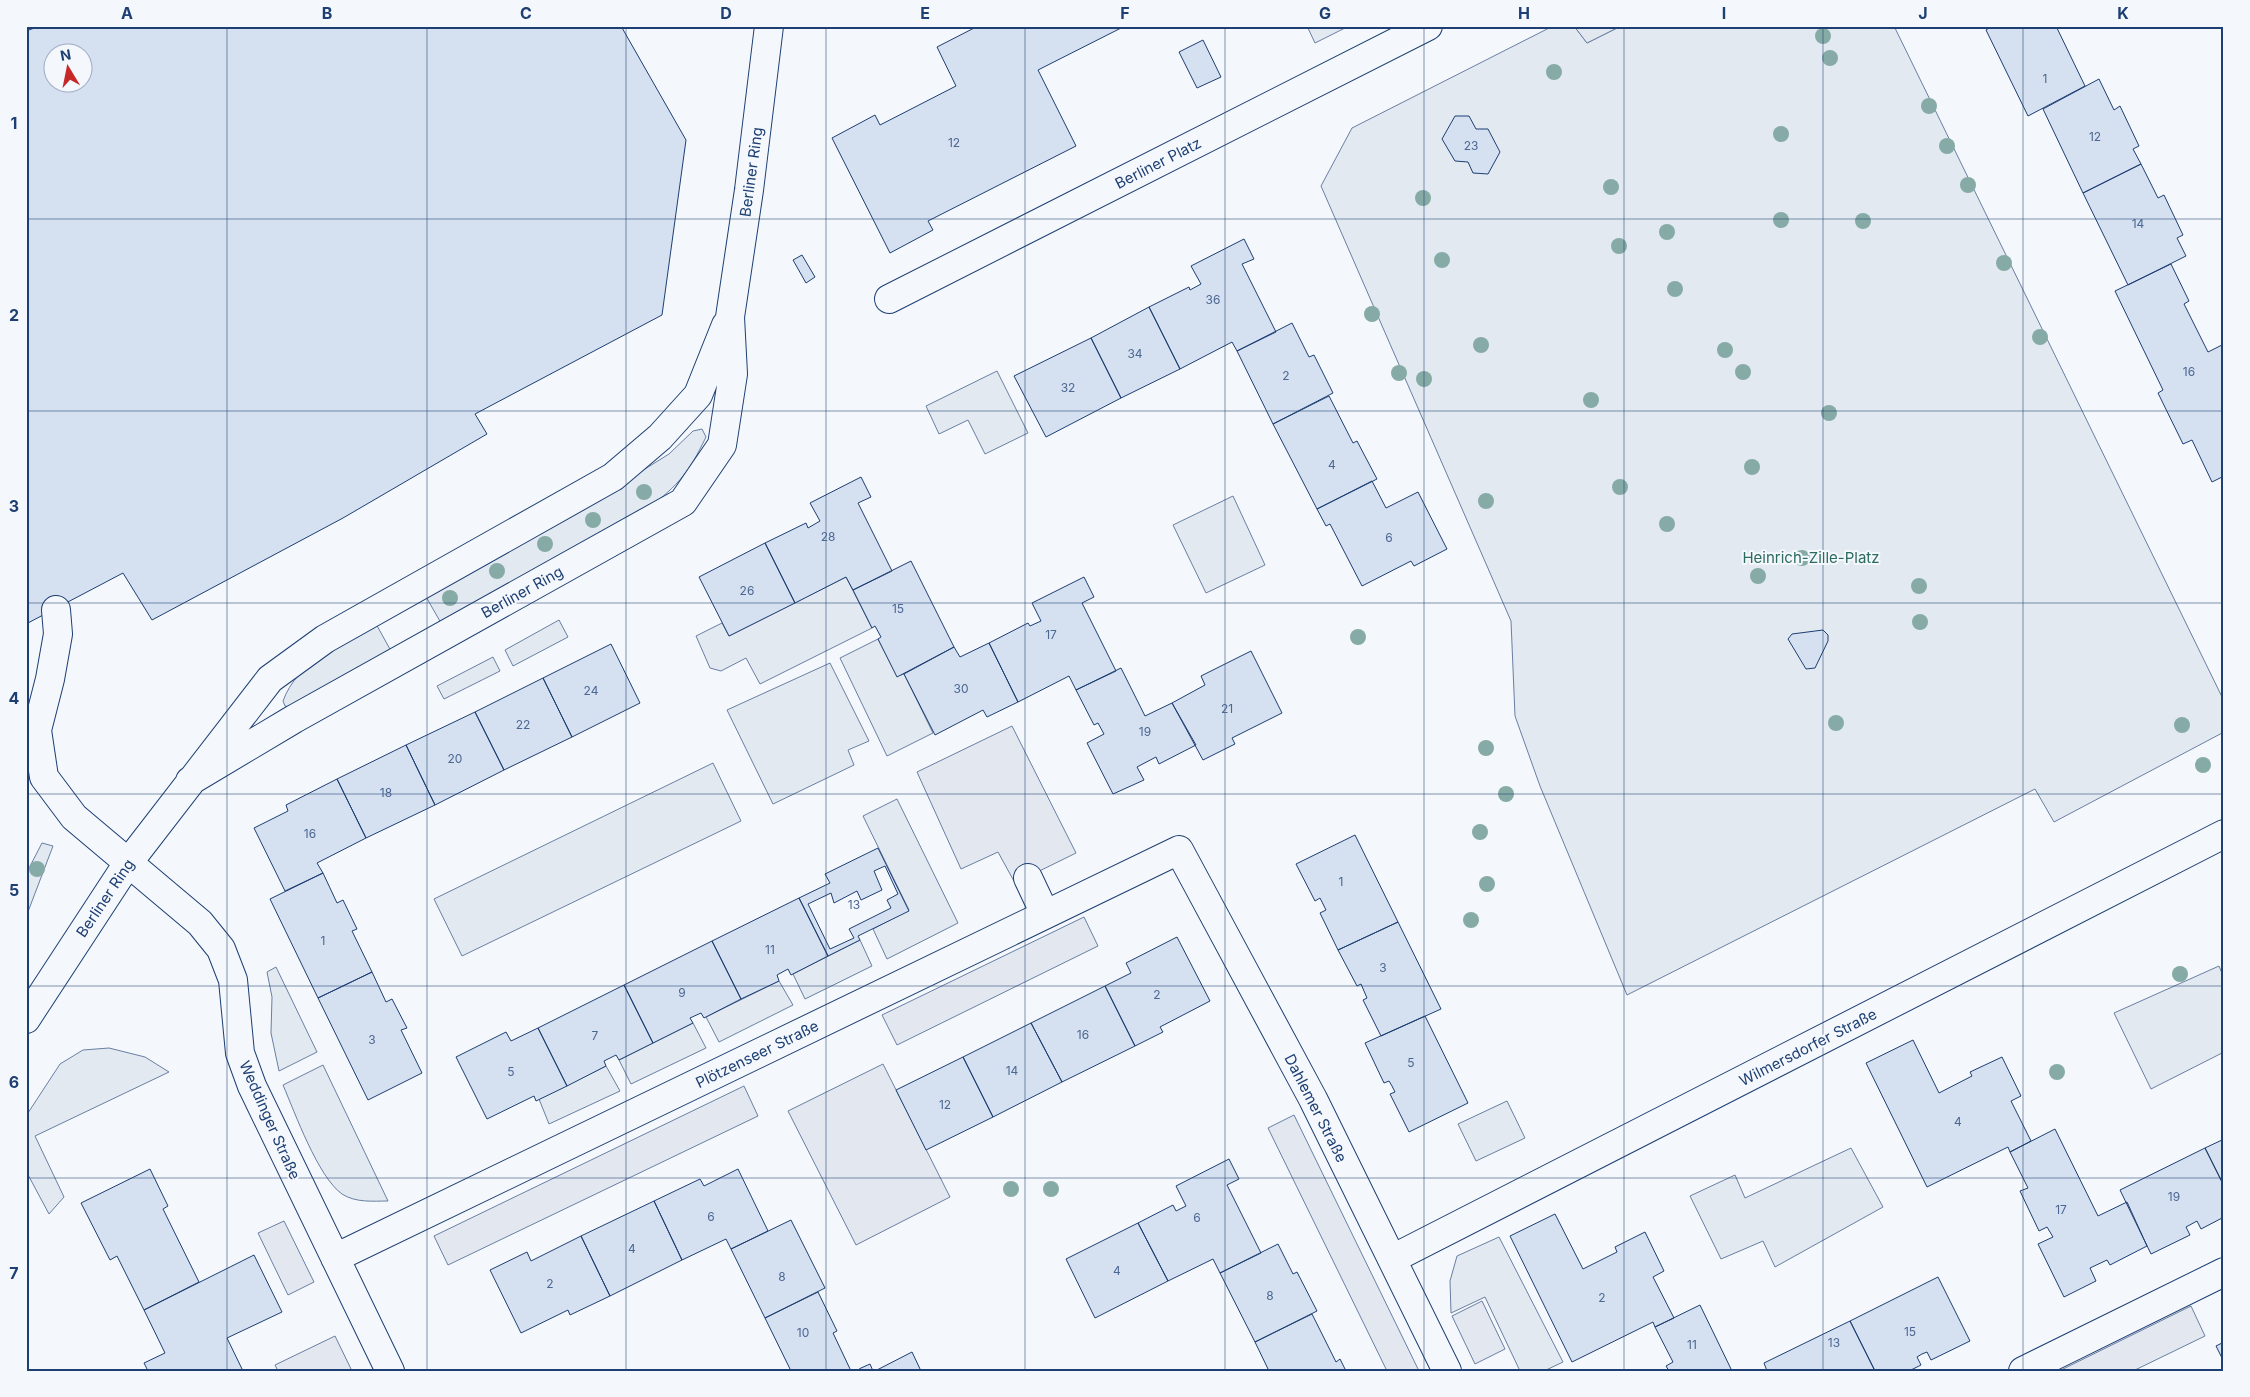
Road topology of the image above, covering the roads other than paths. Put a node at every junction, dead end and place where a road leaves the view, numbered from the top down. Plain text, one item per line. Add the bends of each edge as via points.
1 (769, 26) edge
2 (1428, 26) edge
3 (889, 299) dead end
4 (730, 317) junction
5 (56, 610) dead end
6 (31, 731) edge
7 (190, 781) junction
8 (2224, 834) edge
9 (1179, 850) joint
10 (128, 863) junction
11 (1028, 878) dead end
12 (1045, 914) junction
13 (26, 1019) edge
14 (334, 1258) junction
15 (1392, 1259) junction
16 (2224, 1272) edge
17 (390, 1371) edge
18 (1447, 1371) edge
19 (2023, 1371) edge

1 - 4 street, Berliner Ring
2 - 3 street, Berliner Platz
4 - 7 street, Berliner Ring via 698,395 660,437 613,477 325,639 270,679
4 - 7 street, Berliner Ring via 733,374 722,444 683,502
5 - 6 street via 58,634 50,680
6 - 10 street, Weddinger Straße via 44,777 74,817
7 - 10 street, Berliner Ring
8 - 15 street, Wilmersdorfer Straße
9 - 12 street, Plötzenseer Straße
9 - 15 street, Dahlemer Straße via 1313,1099
10 - 13 street, Berliner Ring
10 - 14 street, Weddinger Straße via 200,923 221,949 233,980 240,1054
11 - 12 street
12 - 14 street, Plötzenseer Straße
14 - 17 street, Weddinger Straße
15 - 18 street, Dahlemer Straße
16 - 19 street

